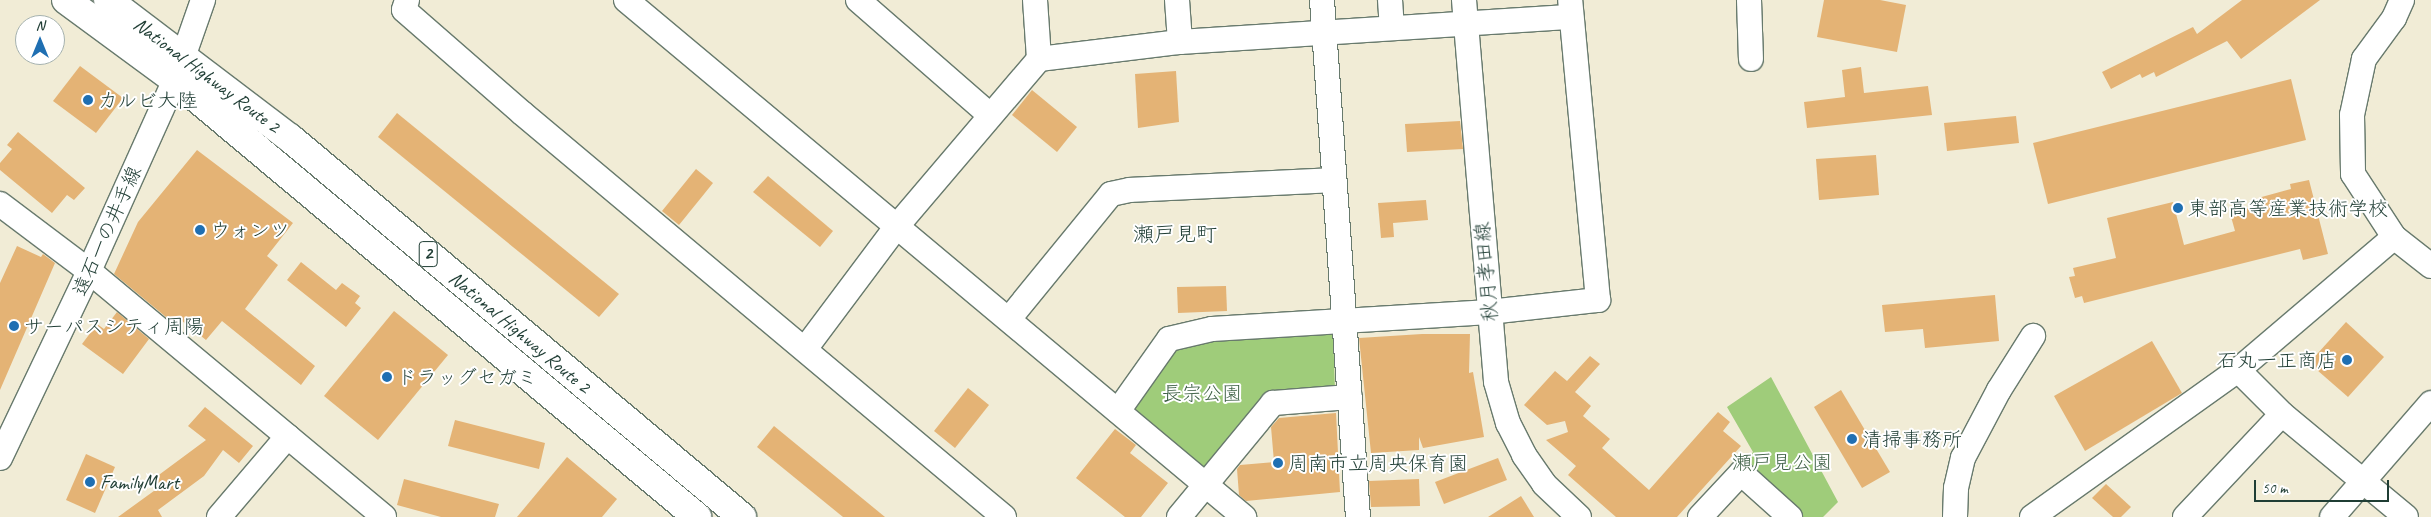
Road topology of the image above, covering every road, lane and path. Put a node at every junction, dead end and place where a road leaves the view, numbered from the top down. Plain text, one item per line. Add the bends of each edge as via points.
1 (66, 0) edge
2 (108, 0) edge
3 (203, 0) edge
4 (407, 0) edge
5 (626, 0) edge
6 (858, 0) edge
7 (1035, 0) edge
8 (1177, 0) edge
9 (1322, 0) edge
10 (1390, 0) edge
11 (1464, 0) edge
12 (1749, 0) edge
13 (2402, 0) edge
14 (1571, 8) edge
15 (1465, 24) junction
16 (1392, 28) junction
17 (1324, 35) junction
18 (1180, 42) junction
19 (1039, 59) junction
20 (1751, 59) dead end
21 (179, 68) junction
22 (990, 114) junction
23 (1334, 180) junction
24 (0, 204) edge
25 (897, 226) junction
26 (2394, 238) junction
27 (2431, 266) edge
28 (89, 272) junction
29 (1490, 312) junction
30 (1009, 319) junction
31 (1342, 320) junction
32 (2033, 336) dead end
33 (805, 349) junction
34 (2238, 370) junction
35 (1350, 397) junction
36 (2431, 403) edge
37 (1118, 411) junction
38 (2282, 414) junction
39 (288, 436) junction
40 (0, 458) edge
41 (2364, 482) junction
42 (1203, 486) junction
43 (219, 517) edge
44 (384, 517) edge
45 (698, 517) edge
46 (742, 517) edge
47 (1004, 517) edge
48 (1179, 517) edge
49 (1244, 517) edge
50 (1358, 517) edge
51 (1579, 517) edge
52 (1700, 517) edge
53 (1790, 517) edge
54 (1955, 517) edge
55 (2032, 517) edge
56 (2185, 517) edge
57 (2332, 517) edge
58 (2406, 517) edge

1 - 21 highway, National Highway Route 2 / 2
2 - 21 highway, National Highway Route 2 / 2
3 - 21 street, 遠石一の井手線
4 - 33 street via 404,10 411,17
5 - 25 street
6 - 22 street
7 - 19 street
8 - 18 street
9 - 17 street
10 - 16 street
11 - 15 street, 秋月孝田線
12 - 20 street
13 - 26 street via 2394,18 2364,59 2352,114 2353,174
14 - 15 street
14 - 29 street via 1598,300
15 - 16 street
15 - 29 street, 秋月孝田線
16 - 17 street
17 - 18 street
17 - 23 street
18 - 19 street
19 - 22 street
21 - 28 street, 遠石一の井手線
21 - 45 highway, National Highway Route 2 / 2
21 - 46 highway, National Highway Route 2 / 2 via 290,138
22 - 25 street
23 - 30 street via 1130,190 1110,194
23 - 31 street
24 - 28 street
25 - 30 street
25 - 33 street
26 - 27 street
26 - 34 street
28 - 39 street
28 - 40 street, 遠石一の井手線
29 - 31 street
29 - 51 street, 秋月孝田線 via 1496,382 1508,423 1544,484
30 - 37 street
31 - 35 street
31 - 37 street via 1212,329 1169,339
32 - 54 street via 1999,390 1963,458 1956,488
33 - 47 street
34 - 38 street
34 - 55 street
35 - 42 street via 1273,403
35 - 50 street
36 - 41 street
37 - 42 street
38 - 41 street
38 - 56 street
39 - 43 street
39 - 44 street
41 - 57 street
41 - 58 street
42 - 48 street
42 - 49 street
52 - 53 street via 1741,474

